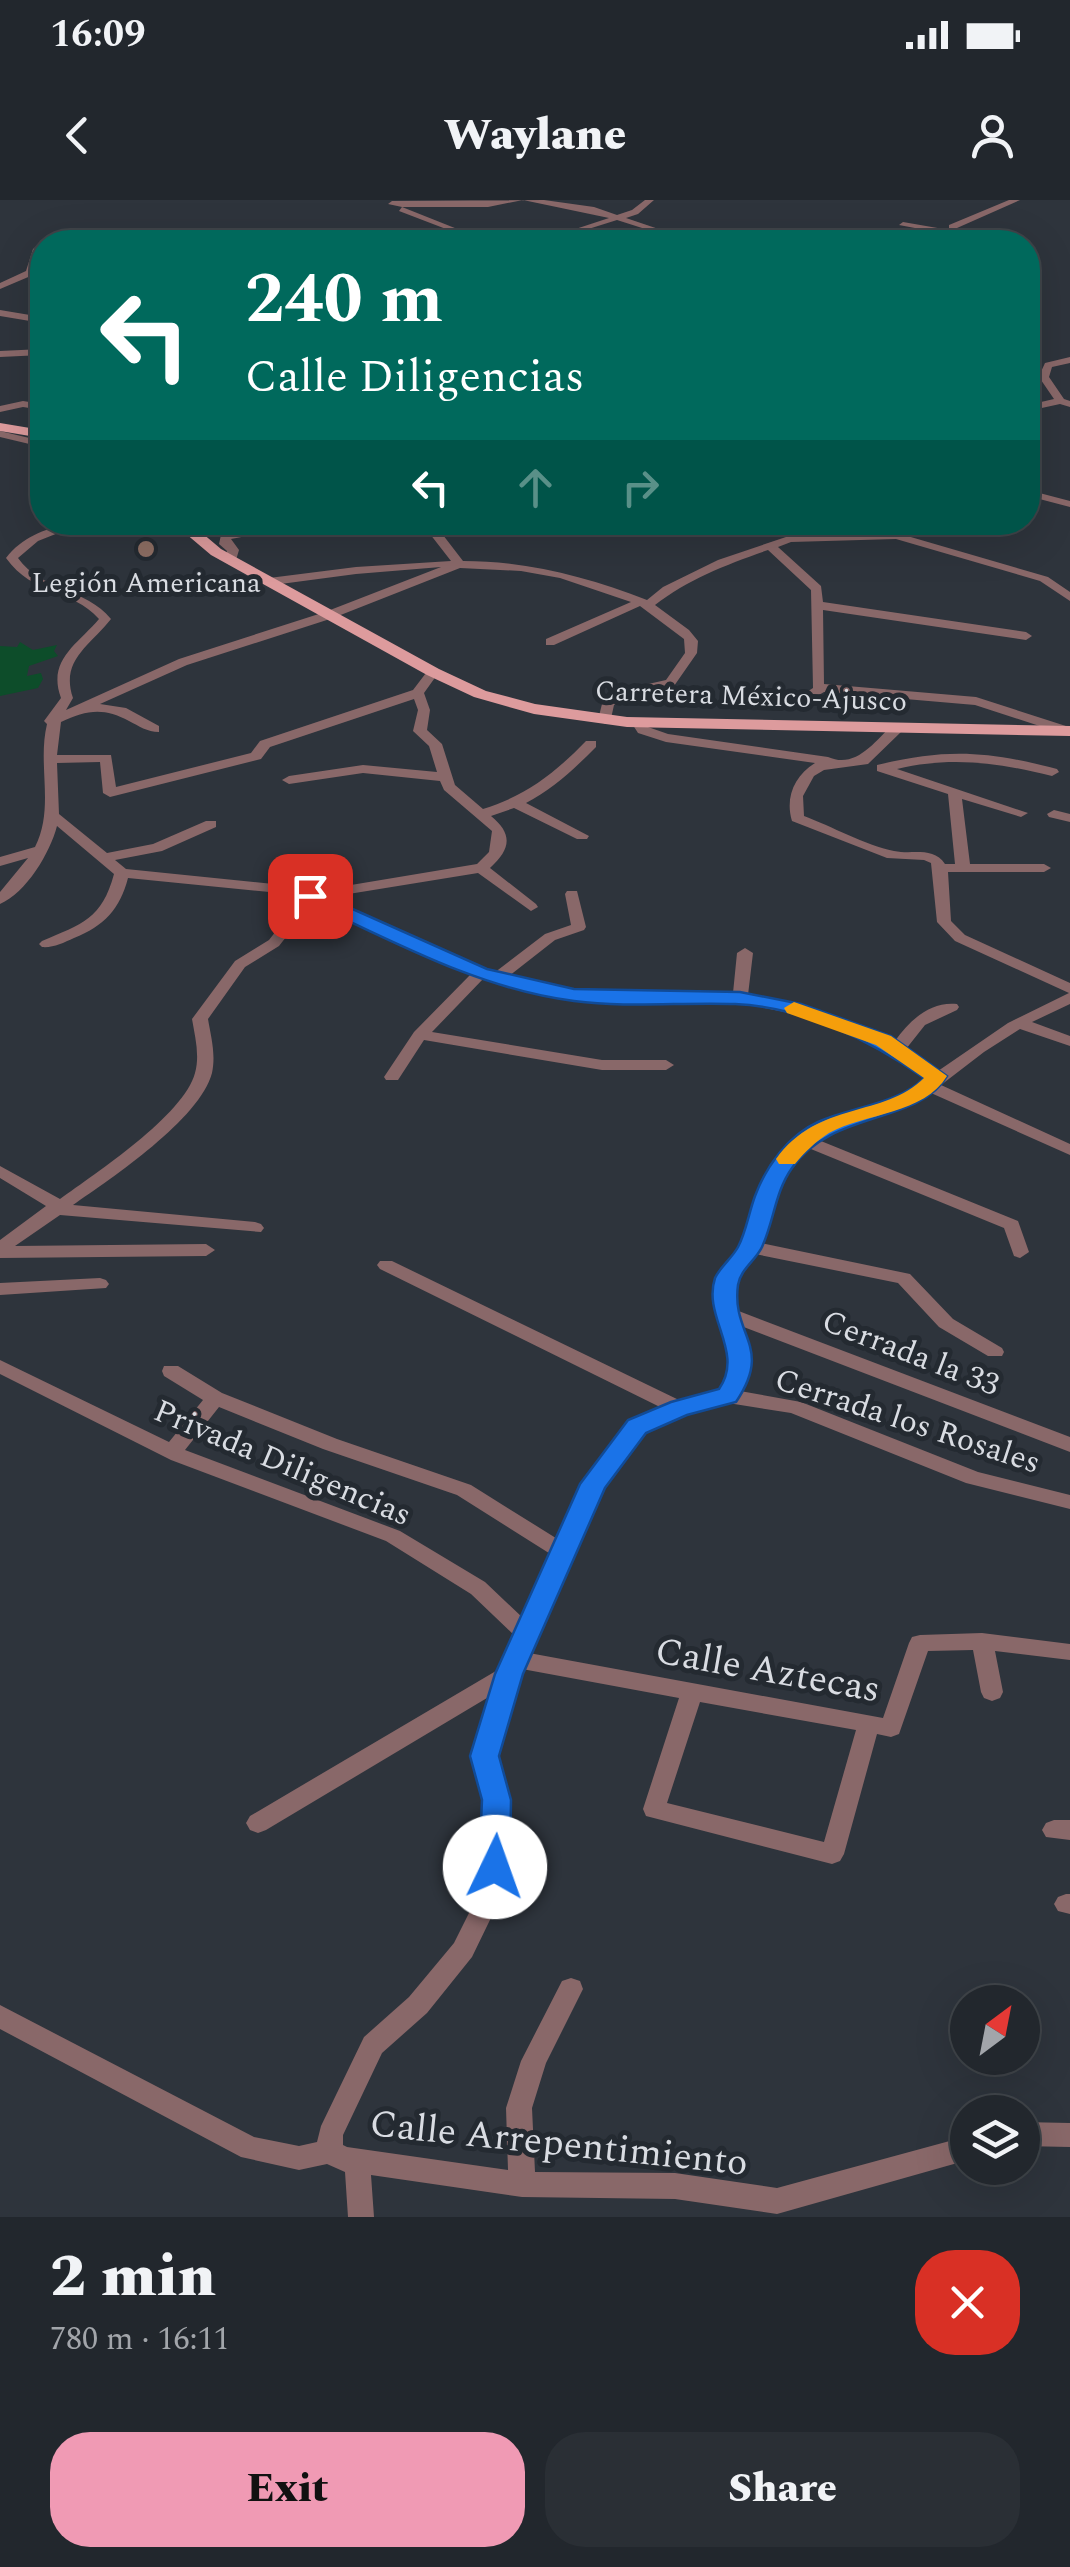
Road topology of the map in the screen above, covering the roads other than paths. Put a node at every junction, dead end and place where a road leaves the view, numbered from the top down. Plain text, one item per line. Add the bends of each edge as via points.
1 (518, 200) edge
2 (527, 200) edge
3 (650, 200) edge
4 (1016, 200) edge
5 (492, 202) edge
6 (620, 218) junction
7 (903, 225) dead end
8 (456, 230) edge
9 (580, 230) edge
10 (655, 230) edge
11 (662, 230) edge
12 (692, 230) edge
13 (934, 230) edge
14 (952, 230) edge
15 (30, 274) edge
16 (25, 277) junction
17 (30, 277) edge
18 (0, 286) edge
19 (0, 313) edge
20 (30, 318) edge
21 (30, 353) edge
22 (0, 354) edge
23 (1070, 360) edge
24 (1040, 376) edge
25 (1044, 377) junction
26 (1065, 402) edge
27 (30, 405) edge
28 (1040, 406) edge
29 (0, 410) edge
30 (0, 431) edge
31 (30, 433) edge
32 (30, 440) edge
33 (1040, 496) edge
34 (1070, 504) edge
35 (46, 535) edge
36 (197, 535) edge
37 (237, 535) edge
38 (437, 535) edge
39 (793, 535) edge
40 (790, 539) junction
41 (771, 547) junction
42 (230, 560) junction
43 (460, 564) junction
44 (273, 581) junction
45 (1070, 596) edge
46 (646, 602) junction
47 (817, 605) junction
48 (329, 615) junction
49 (1026, 636) dead end
50 (550, 642) dead end
51 (433, 672) junction
52 (822, 687) junction
53 (418, 694) junction
54 (768, 702) dead end
55 (90, 706) junction
56 (605, 720) junction
57 (51, 721) junction
58 (638, 722) junction
59 (154, 728) dead end
60 (898, 728) junction
61 (1067, 730) edge
62 (591, 744) dead end
63 (50, 759) junction
64 (863, 761) junction
65 (838, 762) junction
66 (882, 768) junction
67 (1052, 772) dead end
68 (444, 776) junction
69 (289, 780) dead end
70 (928, 786) junction
71 (955, 793) junction
72 (918, 802) dead end
73 (517, 804) junction
74 (1021, 812) dead end
75 (483, 814) junction
76 (1054, 814) dead end
77 (52, 815) junction
78 (1070, 818) edge
79 (211, 824) dead end
80 (582, 836) dead end
81 (37, 851) junction
82 (106, 858) junction
83 (0, 862) edge
84 (964, 867) junction
85 (481, 868) junction
86 (939, 868) junction
87 (1044, 868) dead end
88 (122, 872) junction
89 (572, 894) dead end
90 (310, 896) junction
91 (0, 900) edge
92 (530, 906) dead end
93 (47, 944) dead end
94 (745, 953) dead end
95 (488, 976) junction
96 (1070, 989) edge
97 (740, 998) junction
98 (1070, 998) edge
99 (951, 1007) dead end
100 (1019, 1023) junction
101 (420, 1034) junction
102 (1070, 1041) edge
103 (897, 1050) junction
104 (666, 1064) dead end
105 (392, 1077) dead end
106 (933, 1081) junction
107 (803, 1140) junction
108 (1070, 1150) edge
109 (0, 1171) edge
110 (55, 1207) junction
111 (255, 1228) dead end
112 (750, 1247) junction
113 (0, 1250) edge
114 (206, 1250) dead end
115 (1020, 1252) dead end
116 (386, 1265) dead end
117 (100, 1284) dead end
118 (0, 1289) edge
119 (731, 1315) junction
120 (995, 1352) dead end
121 (0, 1366) edge
122 (171, 1370) dead end
123 (728, 1396) junction
124 (215, 1398) junction
125 (680, 1408) junction
126 (1070, 1445) edge
127 (172, 1452) junction
128 (1070, 1502) edge
129 (561, 1551) junction
130 (528, 1635) junction
131 (982, 1641) junction
132 (1070, 1652) edge
133 (512, 1667) junction
134 (992, 1692) dead end
135 (692, 1693) junction
136 (868, 1726) junction
137 (258, 1823) dead end
138 (571, 1989) dead end
139 (0, 2016) edge
140 (1040, 2134) edge
141 (1070, 2135) edge
142 (330, 2150) junction
143 (950, 2153) edge
144 (358, 2158) junction
145 (522, 2184) junction
146 (360, 2217) edge

1 - 5 street
2 - 6 street
3 - 6 street
4 - 14 street
5 - 8 street via 392,204
6 - 9 street
6 - 10 street
7 - 13 street
11 - 12 street
15 - 16 street
16 - 17 street
16 - 18 street
19 - 20 street
21 - 22 street
23 - 25 street via 1048,365
24 - 25 street
25 - 26 street
26 - 28 street
27 - 29 street
30 - 31 main road
30 - 32 street
33 - 34 street
35 - 57 street via 16,551 12,558 23,574 96,608 105,620 70,656 62,673 68,698
36 - 42 main road, Carretera México-Ajusco
37 - 42 street via 225,537
38 - 43 street
39 - 40 street
40 - 41 street
40 - 45 street via 907,538 1044,579
41 - 46 street via 722,562
41 - 47 street via 817,589
42 - 44 main road, Carretera México-Ajusco
43 - 44 street via 388,565
43 - 46 street via 548,570
43 - 48 street
44 - 48 main road, Carretera México-Ajusco
46 - 50 street
46 - 56 street via 687,634 691,653 670,683 608,703
47 - 49 street
47 - 52 street
48 - 51 main road, Carretera México-Ajusco
48 - 55 street via 183,662
51 - 53 street
51 - 56 main road, Carretera México-Ajusco via 504,701
52 - 54 street via 802,701
52 - 61 street via 976,702
53 - 63 street via 264,744 256,756 110,793 106,758
53 - 68 street via 424,710 420,730 435,744
55 - 57 street
55 - 59 street via 121,711
56 - 58 main road, Carretera México-Ajusco
57 - 63 street
58 - 60 main road, Carretera México-Ajusco
58 - 65 street via 666,738
60 - 61 main road, Carretera México-Ajusco
60 - 64 street
62 - 73 street via 544,789
63 - 77 street
64 - 65 street
64 - 66 street
65 - 86 street via 820,766 801,782 797,818 892,855 926,856
66 - 67 street via 949,754 992,756
66 - 70 street
68 - 69 street via 363,769
68 - 75 street
70 - 71 street
70 - 72 street
71 - 74 street
71 - 84 street
73 - 75 street
73 - 80 street
75 - 85 street via 499,830 500,842
76 - 78 street
77 - 81 street
77 - 82 street
79 - 82 street via 157,848
81 - 83 street
81 - 91 street via 24,877
82 - 88 street
84 - 86 street
84 - 87 street
85 - 90 street
85 - 92 street
86 - 96 street via 944,922 960,938
88 - 90 street via 272,886
88 - 93 street via 106,915
89 - 95 street via 579,928 550,937
90 - 95 street
90 - 110 street via 274,943 240,964 200,1019 208,1046 202,1078 186,1107
94 - 97 street
95 - 97 street via 602,998
95 - 101 street
97 - 103 street via 837,1021
98 - 100 street
99 - 103 street via 926,1014
100 - 102 street
100 - 106 street
101 - 104 street via 602,1065
101 - 105 street
103 - 106 street
106 - 107 street
106 - 108 street
107 - 112 street via 767,1192
107 - 115 street via 1012,1225
109 - 110 street
110 - 111 street
110 - 113 street
112 - 119 street via 727,1279
112 - 120 street via 904,1278 946,1323
113 - 114 street
116 - 125 street
117 - 118 street
119 - 123 street via 742,1362
119 - 126 street, Cerrada la 33
121 - 127 street, Privada Diligencias
122 - 124 street
123 - 125 street
123 - 128 street, Cerrada los Rosales via 794,1407 974,1478
124 - 127 street
124 - 129 street via 464,1490
125 - 129 street via 637,1426 614,1452
127 - 130 street, Privada Diligencias via 393,1536 478,1588
129 - 130 street
130 - 133 street
131 - 132 street, Calle Aztecas
131 - 134 street
131 - 136 street, Calle Aztecas via 920,1643 891,1728
133 - 135 street, Calle Aztecas
133 - 137 street
133 - 142 street via 485,1756 496,1800 492,1891 463,1950 374,2045 330,2135
135 - 136 street, Calle Aztecas
135 - 136 street via 654,1809 832,1854
138 - 145 street via 534,2061 519,2108
139 - 142 street, Calle Arrepentimiento via 250,2148 299,2158
140 - 141 street
142 - 144 street, Calle Arrepentimiento via 343,2159
143 - 145 street, Calle Arrepentimiento via 777,2201 675,2186
144 - 145 street, Calle Arrepentimiento
144 - 146 street

